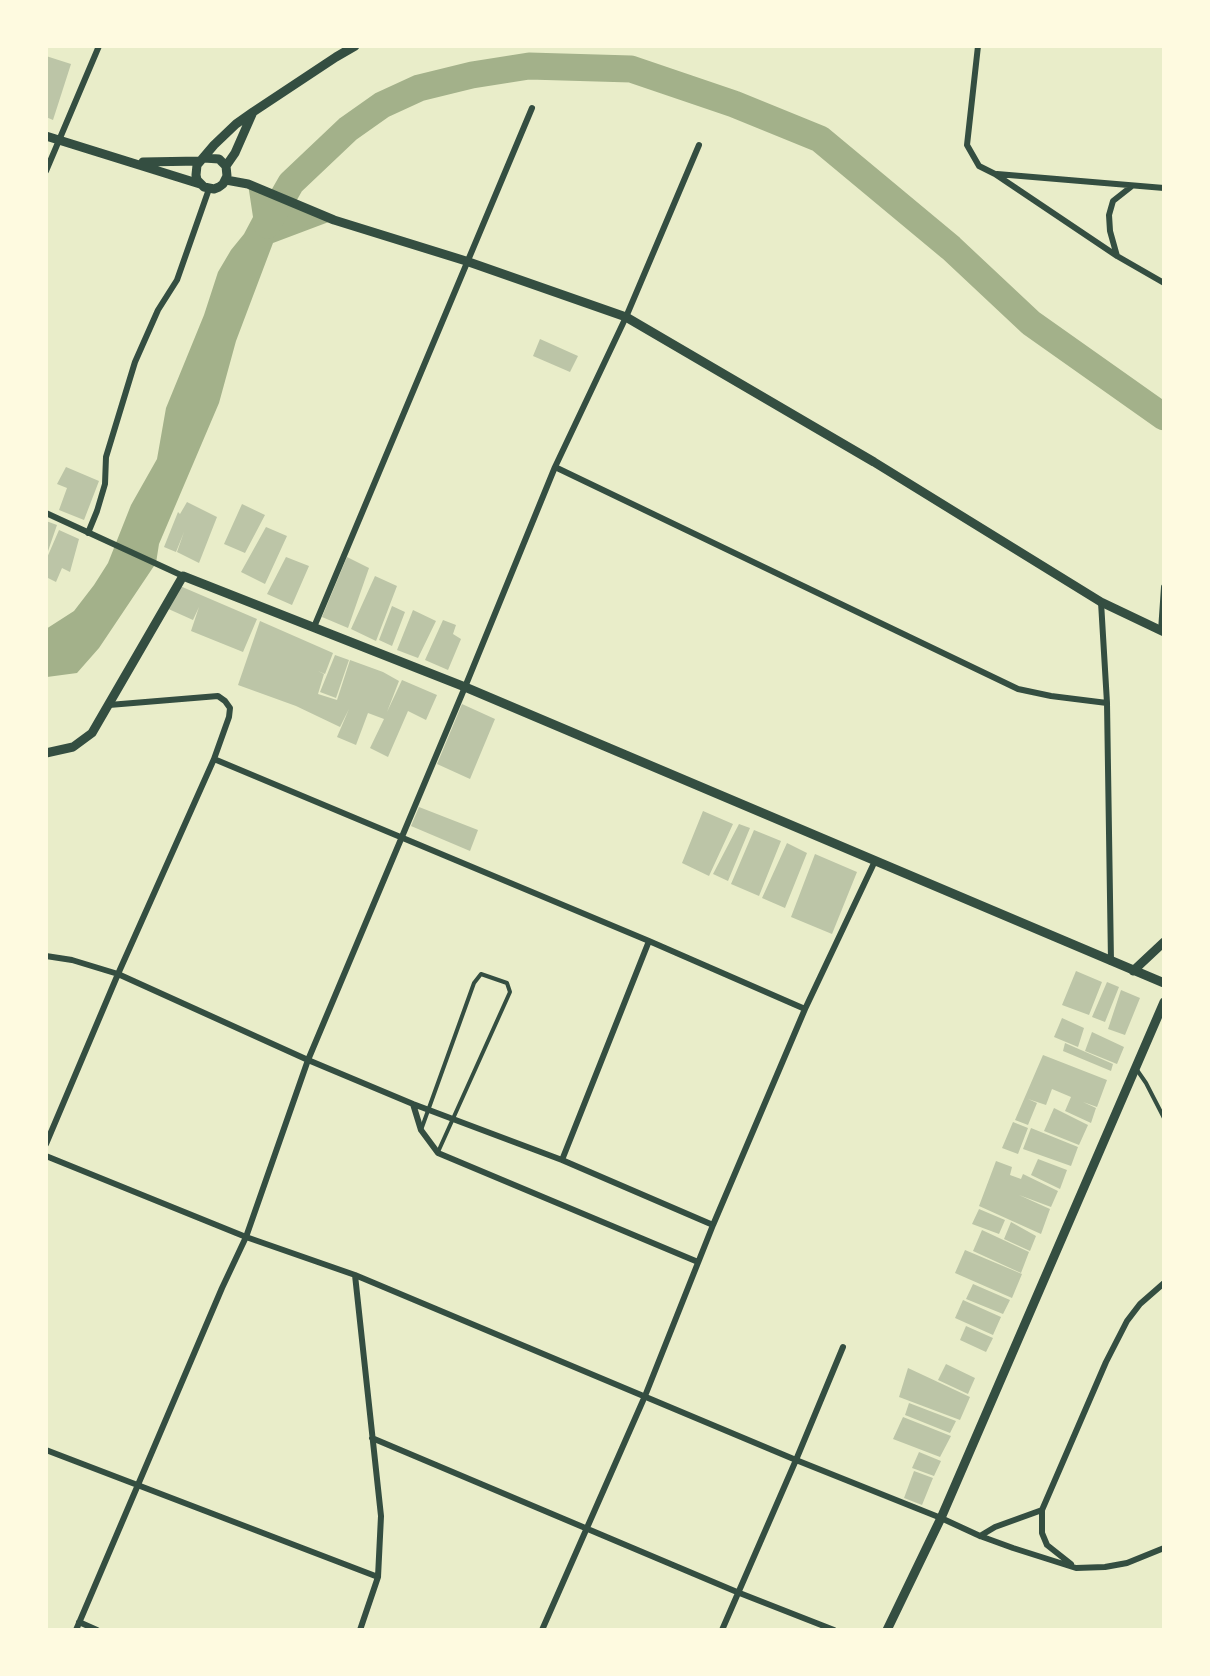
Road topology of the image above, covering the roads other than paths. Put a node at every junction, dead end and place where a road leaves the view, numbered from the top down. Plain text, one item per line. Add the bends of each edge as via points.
1 (99, 46) edge
2 (355, 46) edge
3 (978, 46) edge
4 (532, 108) dead end
5 (253, 112) junction
6 (46, 136) edge
7 (59, 140) junction
8 (699, 145) dead end
9 (202, 160) junction
10 (134, 162) junction
11 (226, 166) junction
12 (46, 171) edge
13 (995, 174) junction
14 (226, 180) junction
15 (204, 186) junction
16 (1133, 186) junction
17 (1164, 188) edge
18 (1117, 256) junction
19 (466, 261) junction
20 (1164, 283) edge
21 (626, 317) junction
22 (555, 467) junction
23 (46, 513) edge
24 (91, 535) junction
25 (183, 576) junction
26 (1164, 587) edge
27 (1101, 602) junction
28 (314, 627) junction
29 (1162, 632) edge
30 (465, 687) junction
31 (1107, 703) junction
32 (109, 705) junction
33 (46, 753) edge
34 (214, 759) junction
35 (400, 838) junction
36 (875, 861) junction
37 (649, 941) junction
38 (1164, 942) edge
39 (46, 956) edge
40 (1111, 962) junction
41 (1133, 971) junction
42 (118, 974) junction
43 (1164, 983) edge
44 (1164, 1002) edge
45 (806, 1009) junction
46 (308, 1060) junction
47 (1135, 1066) junction
48 (413, 1104) junction
49 (429, 1109) junction
50 (453, 1118) junction
51 (1164, 1118) edge
52 (421, 1130) junction
53 (46, 1144) edge
54 (438, 1153) junction
55 (46, 1156) edge
56 (562, 1160) junction
57 (713, 1225) junction
58 (246, 1237) junction
59 (698, 1262) junction
60 (355, 1275) junction
61 (1164, 1283) edge
62 (843, 1347) dead end
63 (645, 1396) junction
64 (372, 1438) junction
65 (46, 1450) edge
66 (796, 1460) junction
67 (139, 1484) junction
68 (1042, 1510) junction
69 (941, 1518) junction
70 (586, 1527) junction
71 (980, 1536) junction
72 (1164, 1548) edge
73 (1076, 1568) junction
74 (378, 1577) junction
75 (737, 1592) junction
76 (79, 1622) junction
77 (76, 1629) edge
78 (96, 1629) edge
79 (360, 1629) edge
80 (542, 1629) edge
81 (722, 1629) edge
82 (834, 1629) edge
83 (887, 1629) edge

1 - 7 street
2 - 5 street
3 - 13 street via 967,145 979,165
4 - 19 street
5 - 9 street
5 - 11 street via 236,153
6 - 7 street
7 - 10 street
7 - 12 street
8 - 21 street
9 - 10 street
9 - 11 street via 219,159
9 - 15 street via 196,170 197,180
10 - 15 street
11 - 14 street
13 - 16 street
13 - 18 street
14 - 15 street via 219,187
14 - 19 street via 248,184 334,220
15 - 24 street via 177,280 158,310 135,362 106,457 105,483
16 - 17 street
16 - 18 street via 1113,201 1109,215
18 - 20 street
19 - 21 street
19 - 28 street
21 - 22 street
21 - 27 street via 874,462
22 - 30 street
22 - 31 street via 1018,689
23 - 24 street
24 - 25 street
25 - 28 street
25 - 32 street
26 - 29 street
27 - 29 street
27 - 31 street
28 - 30 street
30 - 35 street
30 - 36 street
31 - 40 street
32 - 33 street via 92,733 73,747
32 - 34 street via 218,696 230,708
34 - 35 street
34 - 42 street
35 - 37 street
35 - 46 street
36 - 40 street
36 - 45 street
37 - 45 street
37 - 56 street
38 - 41 street
39 - 42 street
40 - 41 street
41 - 43 street
42 - 46 street
42 - 53 street
44 - 47 street
45 - 57 street
46 - 48 street
46 - 58 street
47 - 51 lane
47 - 69 street
48 - 49 street
48 - 52 street
49 - 50 street
49 - 50 lane via 474,983 481,974 507,983 510,992
49 - 52 lane
50 - 54 lane
50 - 56 street
52 - 54 street
54 - 59 street
55 - 58 street
56 - 57 street
57 - 59 street
58 - 60 street
58 - 67 street
59 - 63 street
60 - 63 street
60 - 64 street
61 - 68 street via 1127,1321
62 - 66 street
63 - 66 street
63 - 70 street
64 - 70 street
64 - 74 street via 381,1516
65 - 67 street
66 - 69 street
66 - 75 street
67 - 74 street
67 - 76 street
68 - 71 street
68 - 73 street via 1042,1533 1047,1545
69 - 71 street
69 - 83 street
70 - 75 street
70 - 80 street
71 - 73 street
72 - 73 street via 1127,1563
74 - 79 street
75 - 81 street
75 - 82 street
76 - 77 street
76 - 78 street

